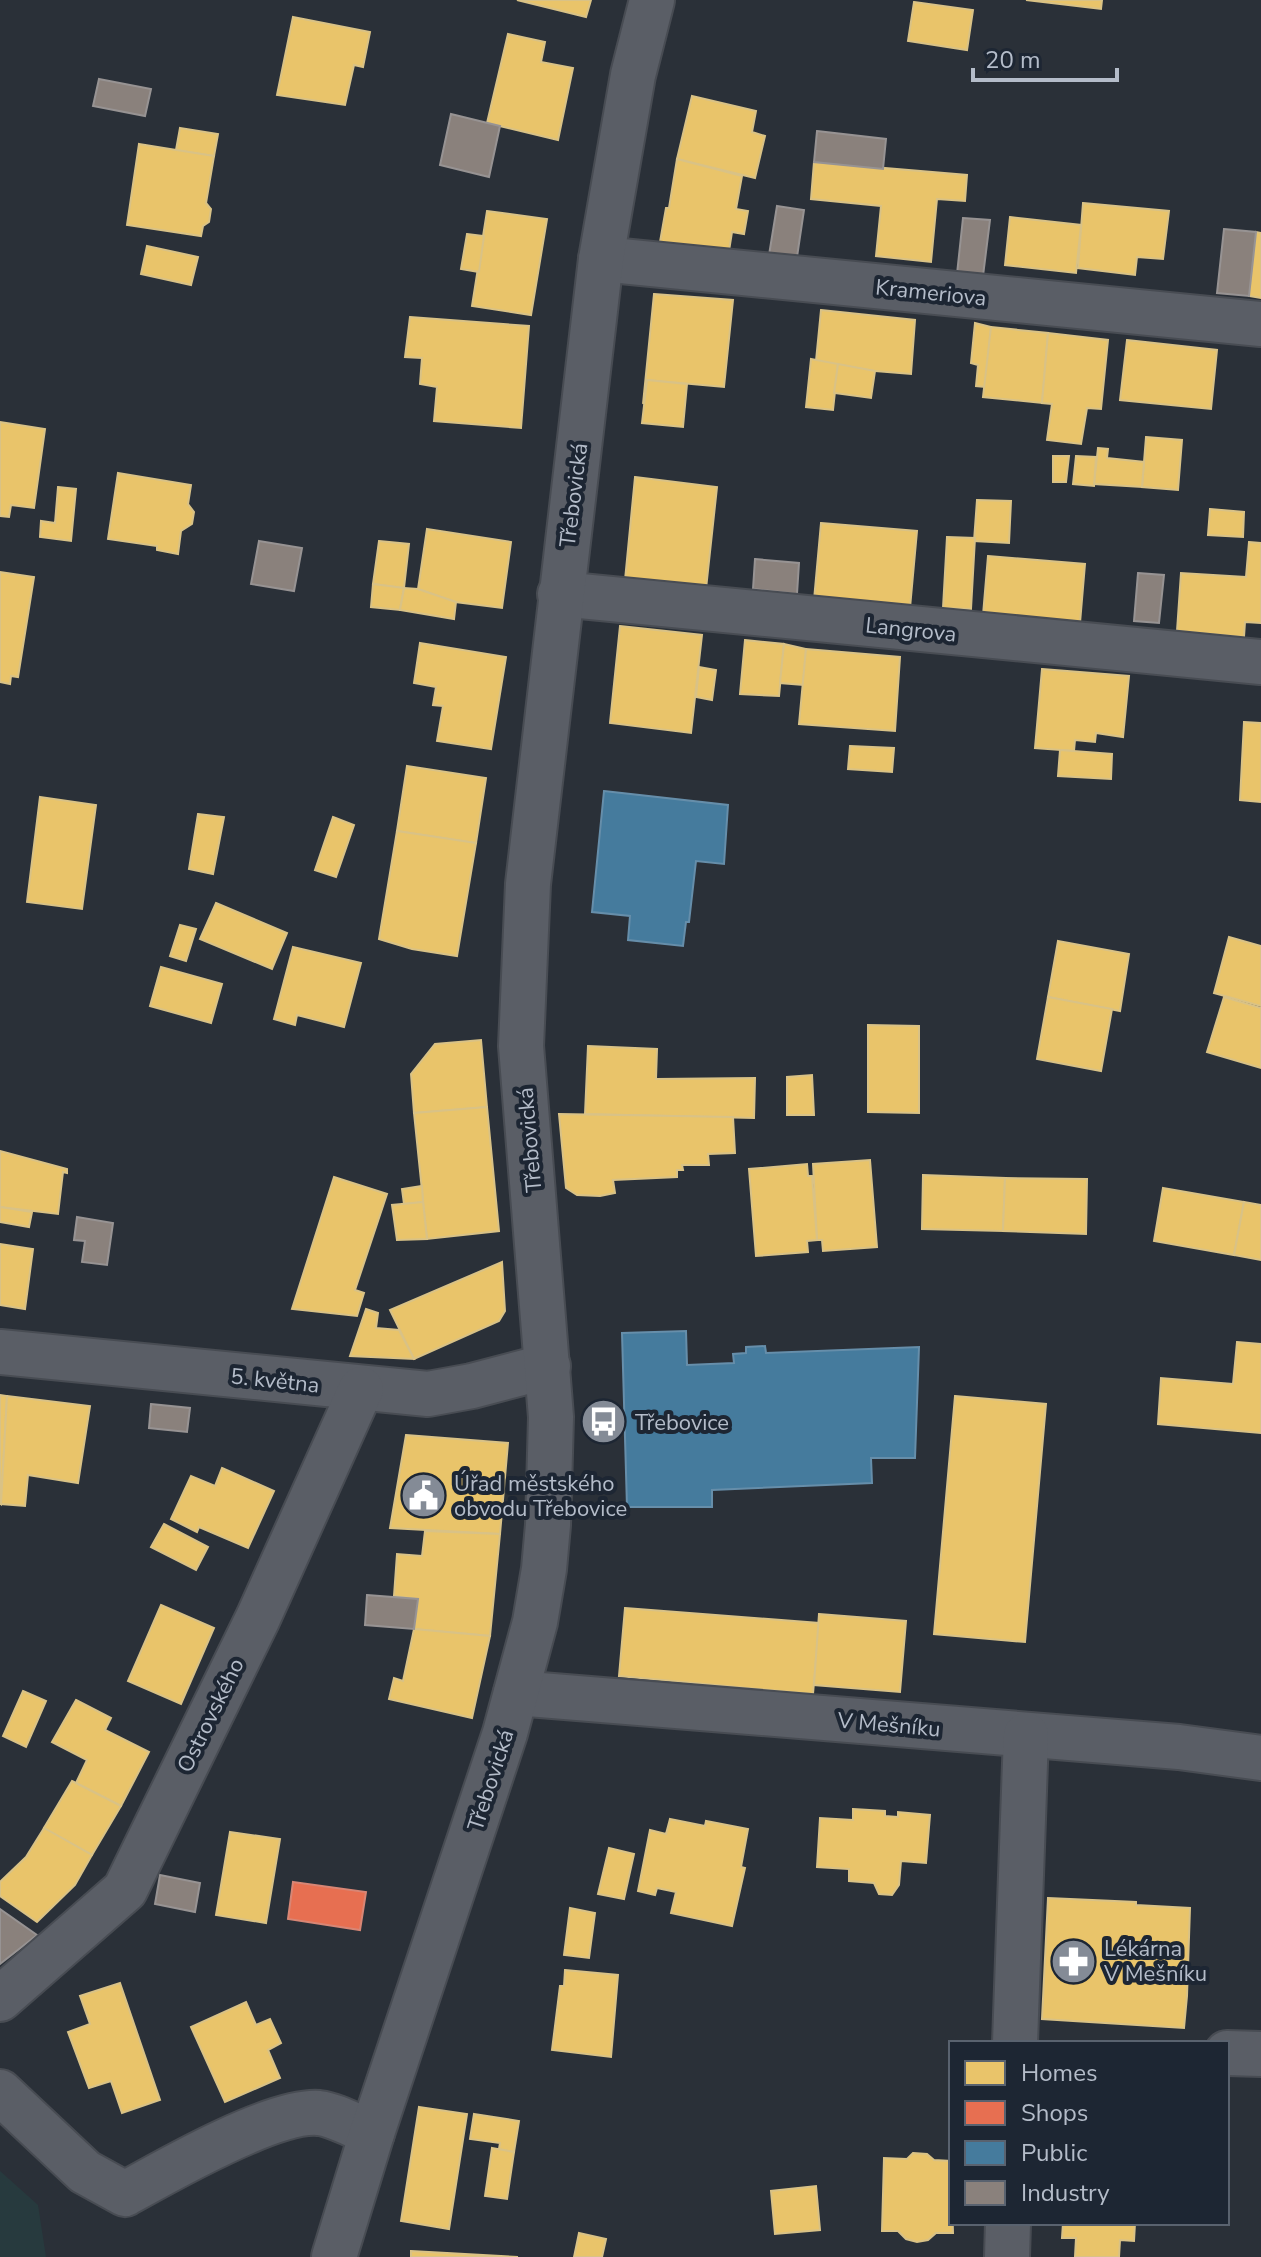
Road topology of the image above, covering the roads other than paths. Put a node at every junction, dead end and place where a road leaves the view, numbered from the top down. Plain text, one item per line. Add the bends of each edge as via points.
1 (652, 0) edge
2 (601, 259) junction
3 (1261, 324) edge
4 (560, 594) junction
5 (1261, 662) edge
6 (0, 1352) edge
7 (548, 1366) junction
8 (361, 1389) junction
9 (516, 1693) junction
10 (1026, 1735) junction
11 (1261, 1758) edge
12 (0, 1999) edge
13 (1015, 2041) edge
14 (1229, 2053) edge
15 (1261, 2054) edge
16 (0, 2092) edge
17 (372, 2133) junction
18 (1008, 2225) edge
19 (334, 2257) edge
20 (1007, 2257) edge

1 - 2 street, Třebovická via 633,75
2 - 3 street, Krameriova
2 - 4 street, Třebovická
4 - 5 street, Langrova
4 - 7 street, Třebovická via 528,884 521,1046
6 - 8 street, 5. května
7 - 8 street, 5. května via 428,1394
7 - 9 street, Třebovická via 548,1525 535,1622
8 - 12 street, Ostrovského via 258,1618 125,1890
9 - 10 street, V Mešníku
9 - 17 street, Třebovická
10 - 11 street, V Mešníku
10 - 13 street
14 - 15 street
16 - 17 street via 85,2172 125,2194 280,2118 320,2113
17 - 19 street, Třebovická
18 - 20 street

